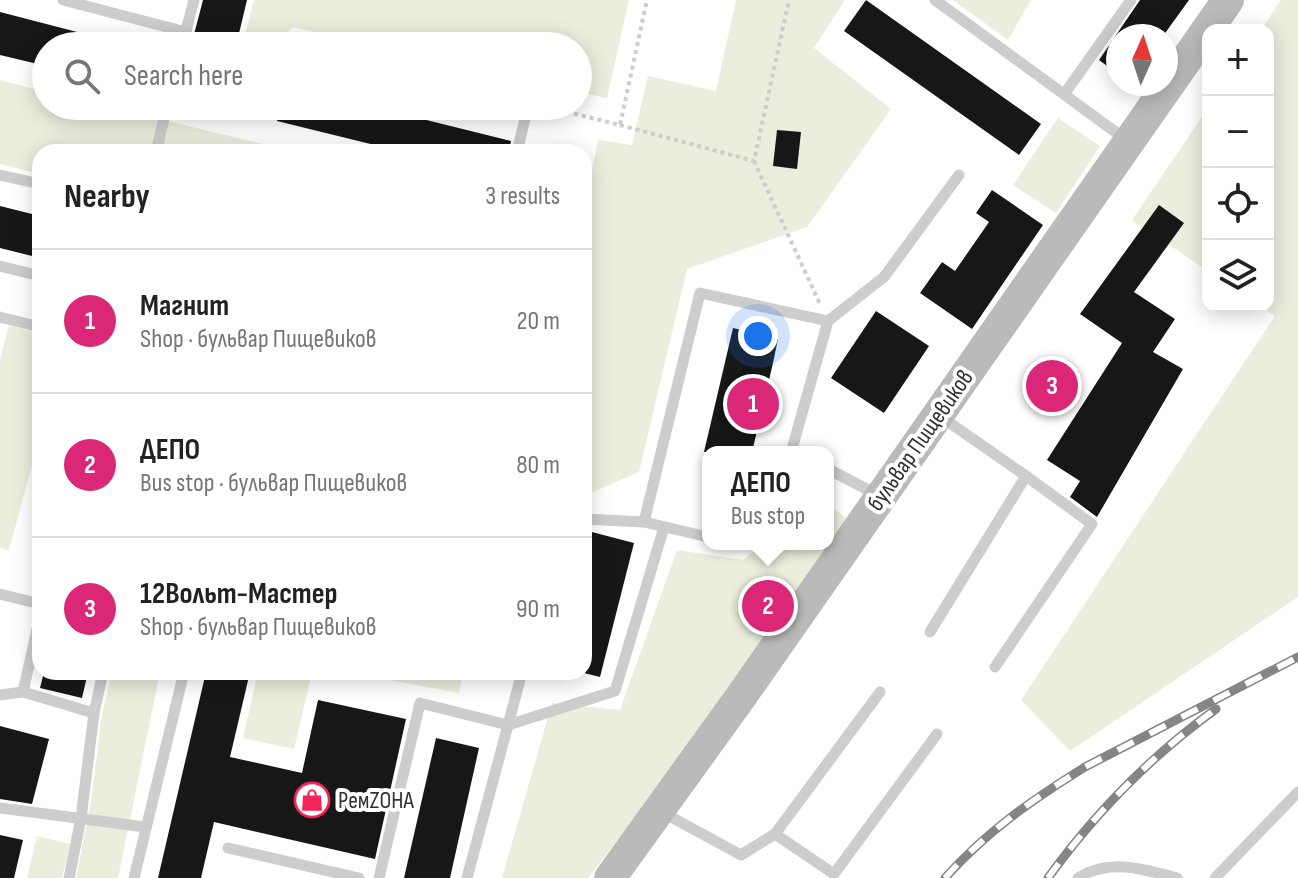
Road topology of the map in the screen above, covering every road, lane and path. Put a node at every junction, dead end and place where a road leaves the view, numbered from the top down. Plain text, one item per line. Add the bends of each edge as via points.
1 (63, 0) edge
2 (194, 0) edge
3 (647, 0) edge
4 (789, 0) edge
5 (935, 0) edge
6 (1131, 0) edge
7 (1228, 0) edge
8 (186, 32) joint
9 (1065, 93) junction
10 (592, 118) edge
11 (164, 120) edge
12 (525, 120) edge
13 (620, 125) junction
14 (1129, 142) junction
15 (158, 144) edge
16 (519, 144) edge
17 (754, 161) junction
18 (0, 175) edge
19 (959, 175) dead end
20 (32, 182) edge
21 (0, 266) edge
22 (32, 274) edge
23 (0, 317) edge
24 (828, 321) junction
25 (32, 325) edge
26 (938, 415) junction
27 (793, 446) edge
28 (834, 472) edge
29 (1026, 476) junction
30 (881, 496) junction
31 (592, 519) edge
32 (644, 522) junction
33 (664, 527) junction
34 (702, 536) edge
35 (0, 594) edge
36 (32, 602) edge
37 (930, 632) dead end
38 (32, 652) edge
39 (995, 667) dead end
40 (101, 680) edge
41 (182, 680) edge
42 (520, 680) edge
43 (23, 692) junction
44 (880, 692) dead end
45 (0, 695) edge
46 (94, 713) junction
47 (508, 725) junction
48 (937, 734) dead end
49 (1298, 792) edge
50 (0, 808) edge
51 (660, 811) junction
52 (81, 818) junction
53 (145, 827) junction
54 (775, 834) junction
55 (228, 848) dead end
56 (69, 878) edge
57 (134, 878) edge
58 (359, 878) edge
59 (379, 878) edge
60 (467, 878) edge
61 (610, 878) edge
62 (1078, 878) edge
63 (1177, 878) edge
64 (1215, 878) edge

1 - 8 lane
2 - 8 lane
3 - 13 path
4 - 17 path
5 - 9 lane
6 - 9 lane
7 - 14 main road, бульвар Пищевиков
9 - 14 lane
10 - 13 path
11 - 15 lane
12 - 16 lane
13 - 17 path
14 - 26 main road, бульвар Пищевиков
17 - 24 path
18 - 20 lane
19 - 24 lane via 884,277
21 - 22 lane
23 - 25 lane
24 - 27 lane
24 - 32 lane via 700,293
26 - 29 lane
26 - 30 main road, бульвар Пищевиков
28 - 30 lane
29 - 37 lane
29 - 39 lane via 1092,524
30 - 51 main road, бульвар Пищевиков
31 - 32 lane
32 - 33 lane
33 - 34 lane
33 - 47 lane via 615,691
35 - 36 lane
38 - 43 lane
40 - 46 lane
41 - 53 lane
42 - 47 lane
43 - 45 lane
43 - 46 lane
44 - 54 lane
46 - 52 lane
47 - 59 lane via 420,703
47 - 60 lane
48 - 54 lane via 834,874
49 - 64 lane
50 - 52 lane
51 - 54 lane via 741,855
51 - 61 main road, бульвар Пищевиков
52 - 53 lane
52 - 56 lane
53 - 57 lane
55 - 58 lane
62 - 63 lane via 1117,866

